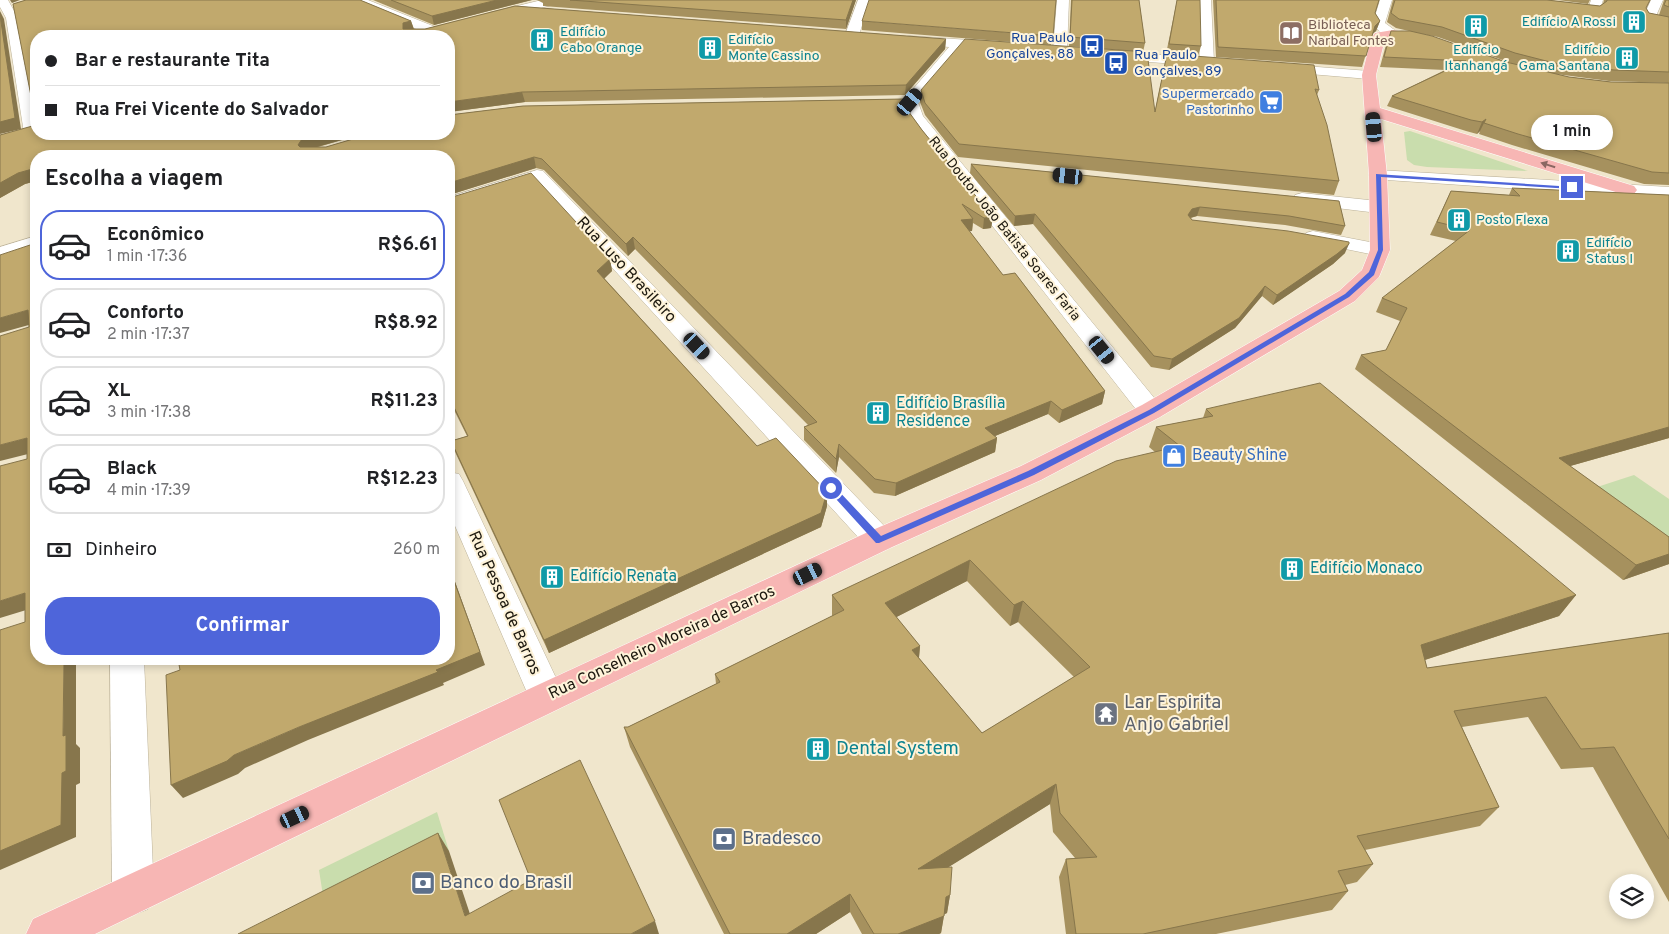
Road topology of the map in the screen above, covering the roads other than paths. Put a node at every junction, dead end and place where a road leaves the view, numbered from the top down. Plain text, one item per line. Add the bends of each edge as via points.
1 (358, 0) edge
2 (556, 0) edge
3 (864, 0) edge
4 (1063, 0) edge
5 (1205, 0) edge
6 (1386, 0) edge
7 (1515, 0) edge
8 (1597, 0) edge
9 (1657, 0) edge
10 (23, 5) edge
11 (3, 8) edge
12 (518, 10) junction
13 (561, 12) edge
14 (480, 19) edge
15 (1669, 23) edge
16 (437, 30) edge
17 (1393, 34) junction
18 (852, 35) edge
19 (900, 39) edge
20 (959, 44) junction
21 (1441, 45) edge
22 (1015, 48) edge
23 (1076, 52) edge
24 (1092, 53) edge
25 (1266, 67) edge
26 (1369, 75) junction
27 (1372, 111) junction
28 (28, 134) edge
29 (952, 164) junction
30 (972, 166) edge
31 (1378, 175) junction
32 (1628, 190) junction
33 (1669, 193) edge
34 (1289, 198) edge
35 (455, 201) edge
36 (1378, 206) junction
37 (1293, 234) edge
38 (30, 244) edge
39 (1380, 250) junction
40 (0, 253) edge
41 (1152, 411) junction
42 (455, 494) edge
43 (879, 540) junction
44 (127, 665) edge
45 (547, 697) junction
46 (133, 894) junction
47 (48, 934) edge

1 - 16 street
2 - 12 street
3 - 18 street
4 - 23 street via 1055,51
5 - 24 street via 1212,63
6 - 17 street via 1379,22 1382,28
7 - 8 street via 1594,10
9 - 15 street via 1649,18
10 - 11 street
11 - 28 street via 12,18
12 - 13 street
12 - 14 street
17 - 21 main road
17 - 26 main road, Rua Conselheiro Moreira de Barros via 1380,36
19 - 20 street
20 - 22 street
20 - 29 street, Rua Doutor João Batista Soares Faria via 901,102
25 - 26 street
26 - 27 main road, Rua Conselheiro Moreira de Barros
27 - 31 main road, Rua Conselheiro Moreira de Barros
32 -> 27 main road
29 - 30 street
29 - 41 street, Rua Doutor João Batista Soares Faria
31 - 32 street
31 - 36 main road, Rua Conselheiro Moreira de Barros
32 - 33 street
34 - 36 street
35 - 43 street, Rua Luso Brasileiro via 538,175
36 - 39 main road, Rua Conselheiro Moreira de Barros
37 - 39 street
38 - 40 street
39 - 41 main road, Rua Conselheiro Moreira de Barros via 1372,273 1347,296
41 - 43 main road, Rua Conselheiro Moreira de Barros via 1031,473
42 - 45 street, Rua Pessoa de Barros
43 - 45 main road, Rua Conselheiro Moreira de Barros
44 - 46 street
45 - 46 main road, Rua Conselheiro Moreira de Barros
46 - 47 main road, Rua Conselheiro Moreira de Barros

